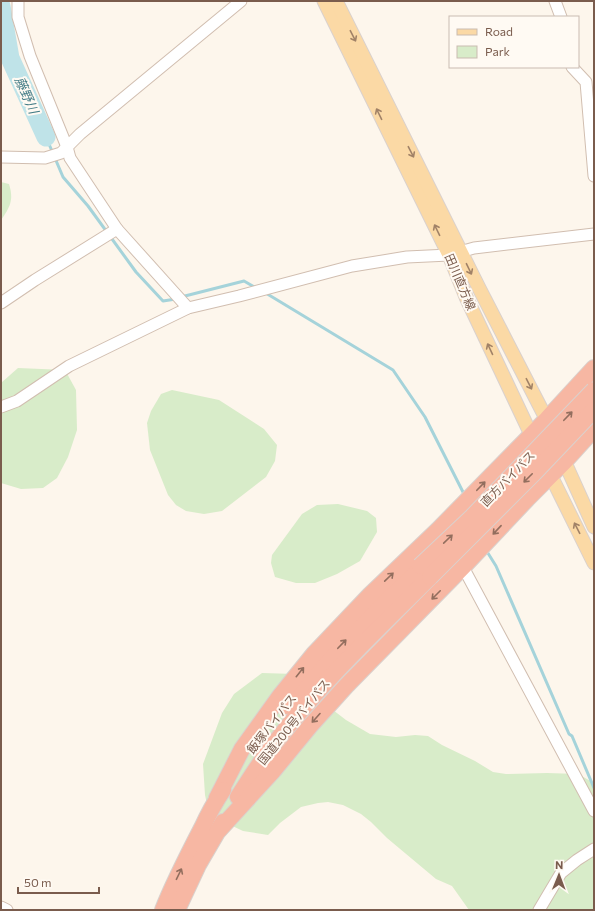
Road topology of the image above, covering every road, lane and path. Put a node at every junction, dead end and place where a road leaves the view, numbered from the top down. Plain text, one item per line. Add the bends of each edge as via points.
1 (18, 1) edge
2 (241, 1) edge
3 (324, 1) edge
4 (336, 1) edge
5 (555, 1) edge
6 (561, 16) edge
7 (573, 68) edge
8 (67, 147) junction
9 (1, 157) edge
10 (594, 176) edge
11 (117, 229) junction
12 (594, 234) edge
13 (455, 253) junction
14 (1, 303) edge
15 (188, 308) junction
16 (594, 368) edge
17 (594, 390) edge
18 (1, 407) edge
19 (594, 410) edge
20 (547, 419) junction
21 (594, 429) edge
22 (531, 434) junction
23 (564, 462) junction
24 (550, 476) junction
25 (594, 527) edge
26 (594, 563) edge
27 (463, 567) junction
28 (425, 572) junction
29 (218, 798) junction
30 (594, 811) edge
31 (219, 830) junction
32 (594, 849) edge
33 (1, 907) edge
34 (7, 910) edge
35 (163, 910) edge
36 (177, 910) edge
37 (539, 910) edge

1 - 8 street via 18,17 30,56
2 - 8 street
13 -> 3 main road, 田川直方線
4 -> 13 main road, 田川直方線
5 - 6 street
7 - 10 street via 586,82
8 - 9 street via 61,153 44,158
8 - 11 street via 70,158
11 - 14 street
11 - 15 street
12 - 13 street via 474,248
13 - 15 street via 407,257 352,266
13 -> 20 main road, 田川直方線
22 -> 13 main road, 田川直方線 via 466,298
15 - 18 street via 70,366 17,401
16 - 20 highway
28 -> 17 highway, 直方バイパス, bridge via 472,517
19 -> 28 highway, 直方バイパス, bridge via 534,472
20 - 22 highway
20 - 23 main road, 田川直方線
21 - 23 highway
22 - 24 main road, 田川直方線
29 -> 22 highway via 242,749 314,654
23 - 24 highway
23 - 25 main road, 田川直方線
26 -> 24 main road, 田川直方線
24 -> 27 highway
27 - 30 street
27 -> 31 highway via 346,686
29 -> 28 highway, 飯塚バイパス via 276,718 312,675 354,631
28 - 31 highway, 国道200号バイパス via 298,713 273,745
35 -> 29 highway, 飯塚バイパス via 170,891
31 - 36 highway, 国道200号バイパス via 198,865
32 - 37 street via 561,873
33 - 34 street

